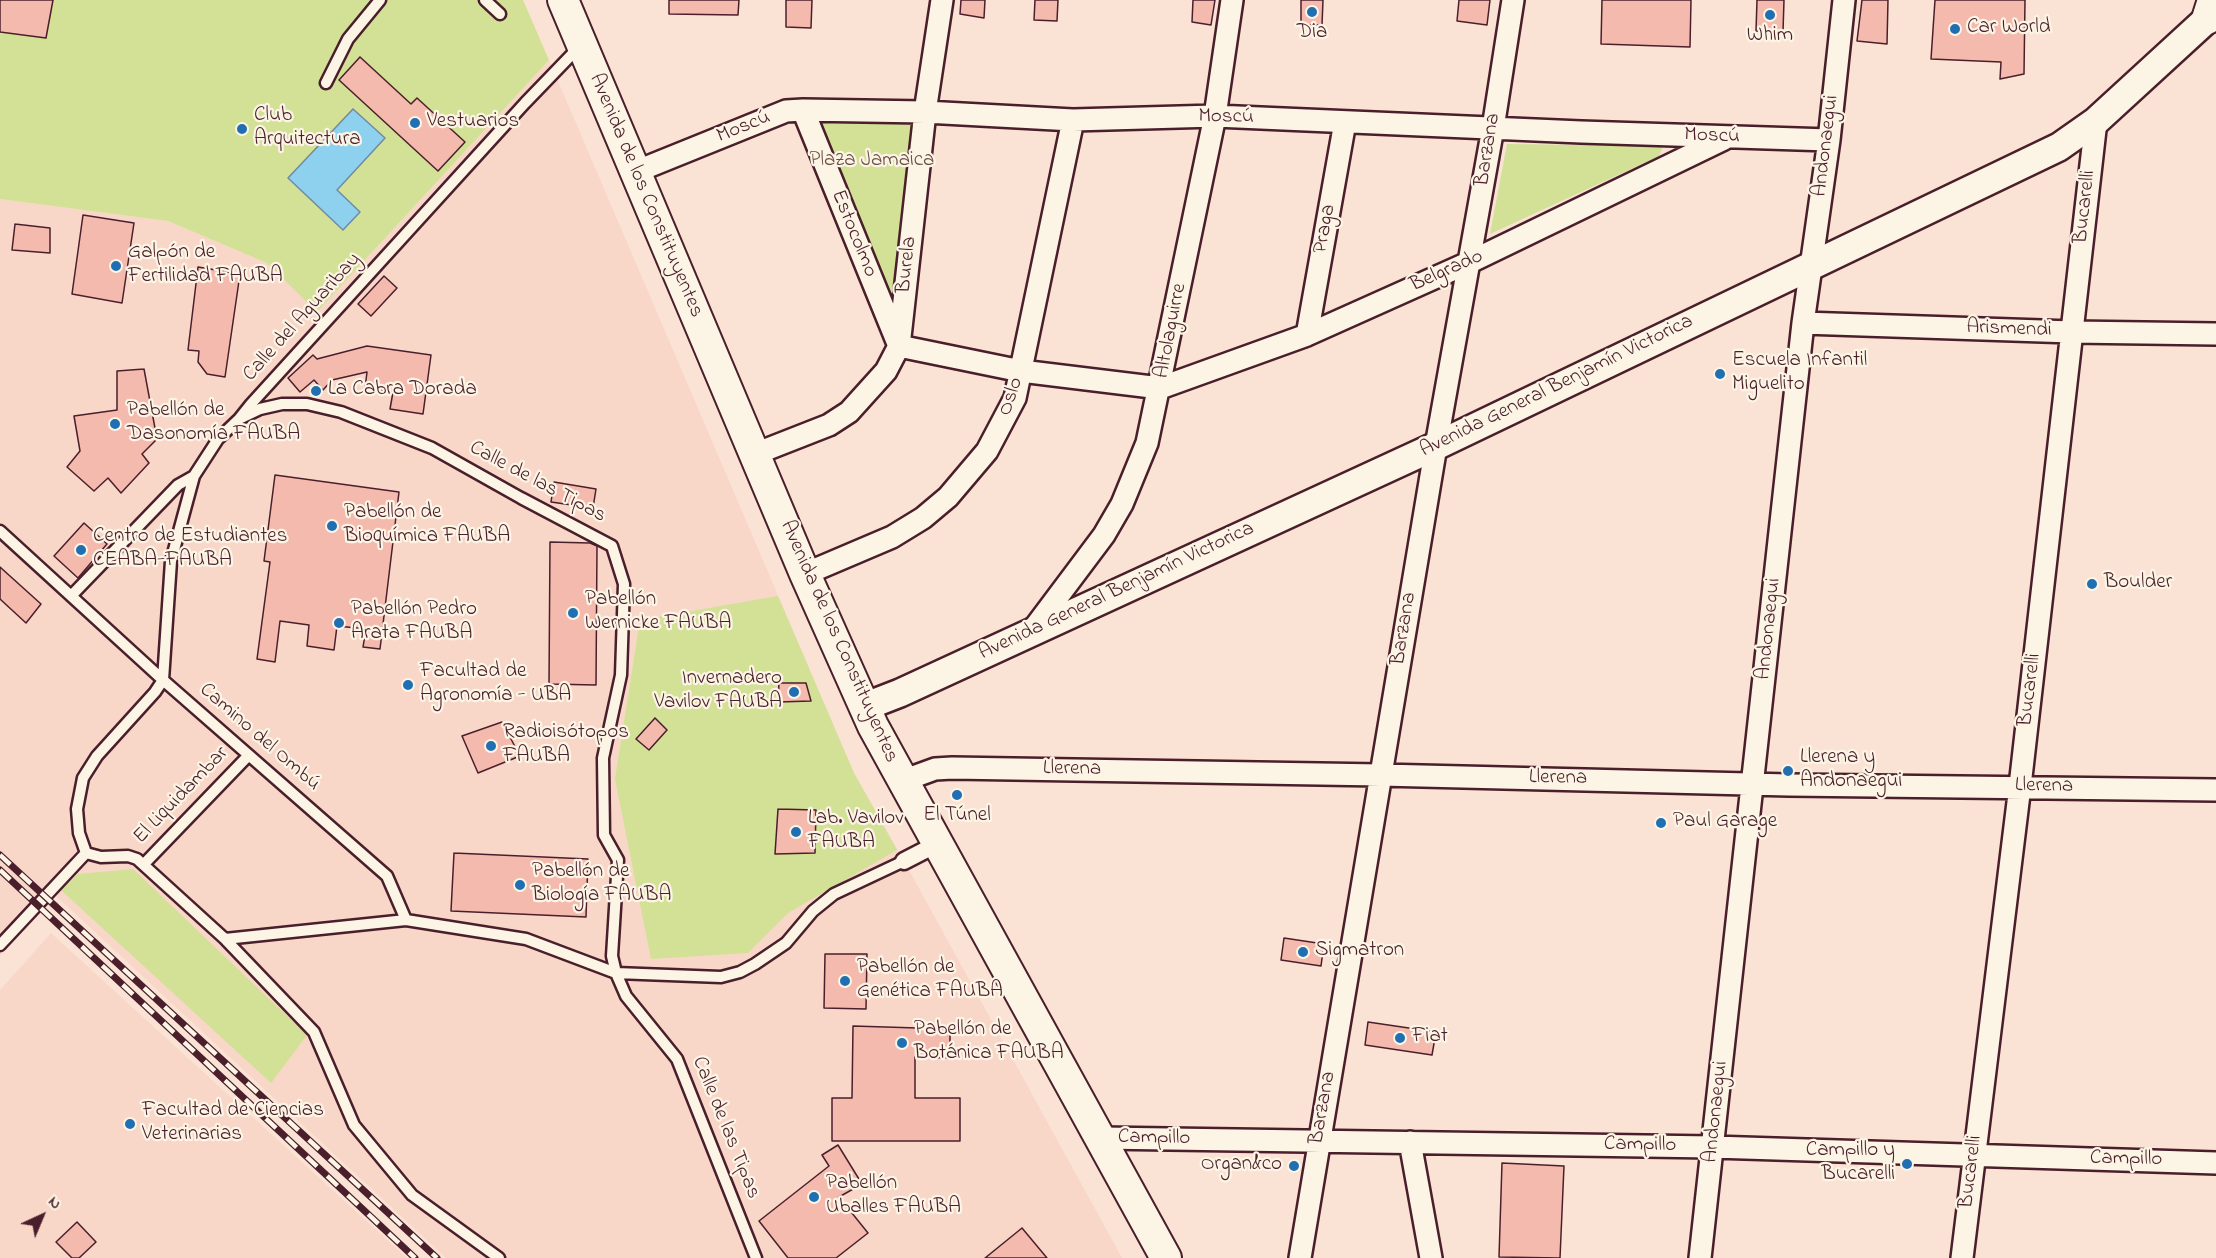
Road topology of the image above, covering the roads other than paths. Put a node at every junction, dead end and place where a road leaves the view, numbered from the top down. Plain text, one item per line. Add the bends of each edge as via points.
1 (381, 0) edge
2 (485, 0) edge
3 (563, 0) edge
4 (942, 0) edge
5 (1233, 0) edge
6 (1512, 0) edge
7 (1844, 0) edge
8 (2212, 10) edge
9 (500, 14) dead end
10 (581, 45) junction
11 (326, 83) dead end
12 (802, 110) junction
13 (925, 112) junction
14 (1215, 116) junction
15 (1073, 120) junction
16 (2096, 121) junction
17 (1345, 122) junction
18 (1493, 128) junction
19 (1727, 138) junction
20 (1829, 140) junction
21 (635, 172) junction
22 (1470, 262) junction
23 (1811, 264) junction
24 (1803, 323) junction
25 (2072, 332) junction
26 (2216, 334) edge
27 (1307, 335) junction
28 (899, 346) junction
29 (1021, 371) junction
30 (1160, 388) junction
31 (239, 419) junction
32 (1436, 446) junction
33 (755, 454) junction
34 (194, 476) junction
35 (0, 531) edge
36 (806, 574) junction
37 (71, 596) junction
38 (1032, 631) junction
39 (163, 680) junction
40 (864, 707) junction
41 (248, 756) junction
42 (1381, 775) junction
43 (902, 781) junction
44 (1753, 784) junction
45 (2020, 786) junction
46 (2216, 790) edge
47 (937, 844) junction
48 (86, 853) junction
49 (904, 861) joint
50 (144, 864) junction
51 (406, 920) junction
52 (225, 939) junction
53 (0, 945) edge
54 (616, 973) junction
55 (1101, 1138) junction
56 (1318, 1142) junction
57 (1410, 1142) junction
58 (1713, 1147) junction
59 (1974, 1156) junction
60 (2216, 1162) edge
61 (499, 1258) edge
62 (756, 1258) edge
63 (1166, 1258) edge
64 (1300, 1258) edge
65 (1431, 1258) edge
66 (1700, 1258) edge
67 (1962, 1258) edge

1 - 11 lane via 348,39
2 - 9 lane
3 - 10 main road, Avenida de los Constituyentes
4 - 13 street, Burela
5 - 14 street, Altolaguirre
6 - 18 street, Barzana
7 - 20 street, Andonaegui
8 - 16 street, Avenida General Benjamín Victorica
10 - 21 main road, Avenida de los Constituyentes
10 - 31 lane, Calle del Aguaribay
12 - 13 street, Moscú
12 - 21 street, Moscú via 786,111
12 - 28 street, Estocolmo
13 - 15 street, Moscú
13 - 28 street, Burela
14 - 15 street, Moscú
14 - 17 street, Moscú
14 - 30 street, Altolaguirre
15 - 29 street, Oslo
16 - 23 street, Avenida General Benjamín Victorica via 2059,147
16 - 25 street, Bucarelli
17 - 18 street, Moscú
17 - 27 street, Praga
18 - 19 street, Moscú
18 - 22 street, Barzana
19 - 20 street, Moscú
19 - 22 street, Belgrado
20 - 23 street, Andonaegui
21 - 33 main road, Avenida de los Constituyentes
22 - 27 street, Belgrado
22 - 32 street, Barzana
23 - 24 street, Andonaegui
23 - 32 street, Avenida General Benjamín Victorica
24 - 25 street, Arismendi
24 - 44 street, Andonaegui
25 - 26 street, Arismendi
25 - 45 street, Bucarelli
27 - 30 street, Belgrado
28 - 29 street
28 - 33 street, Burela via 886,371 849,412 829,425
29 - 30 street
29 - 36 street, Oslo via 1016,398 987,451 948,497 892,537
30 - 38 street, Altolaguirre via 1148,443 1122,504 1084,563
31 - 34 lane, Calle del Aguaribay via 218,439
31 - 54 lane, Calle de las Tipas via 282,404 307,404 341,412 432,448 612,546 624,584 621,675 603,758 604,835 618,860 612,956
32 - 38 street, Avenida General Benjamín Victorica
32 - 42 street, Barzana
33 - 36 main road, Avenida de los Constituyentes
34 - 37 lane via 178,485
34 - 39 lane, Calle del Aguaribay via 171,561
35 - 37 lane, Camino del Ombú
36 - 40 main road, Avenida de los Constituyentes
37 - 39 lane, Camino del Ombú
38 - 40 street, Avenida General Benjamín Victorica
39 - 41 lane, Camino del Ombú
39 - 48 lane via 97,756 83,778 77,809
40 - 43 main road, Avenida de los Constituyentes
41 - 50 lane, El Liquidambar
41 - 51 lane, Camino del Ombú via 387,876
42 - 43 street, Llerena via 952,768 935,769
42 - 44 street, Llerena
42 - 56 street, Barzana
43 - 47 main road, Avenida de los Constituyentes
44 - 45 street, Llerena
44 - 58 street, Andonaegui
45 - 46 street, Llerena
45 - 59 street, Bucarelli
47 - 49 street
47 - 55 main road, Avenida de los Constituyentes
48 - 50 lane via 128,856
48 - 53 lane
49 - 54 lane via 834,894 813,911 786,943 740,972 721,977
50 - 52 lane
51 - 52 lane
51 - 54 lane via 526,939
52 - 61 lane via 314,1032 354,1125 412,1196
54 - 62 lane, Calle de las Tipas via 626,996 677,1059
55 - 56 street, Campillo
55 - 63 main road, Avenida de los Constituyentes
56 - 57 street, Campillo
56 - 64 street, Barzana
57 - 58 street, Campillo
57 - 65 street
58 - 59 street, Campillo
58 - 66 street, Andonaegui
59 - 60 street, Campillo
59 - 67 street, Bucarelli

